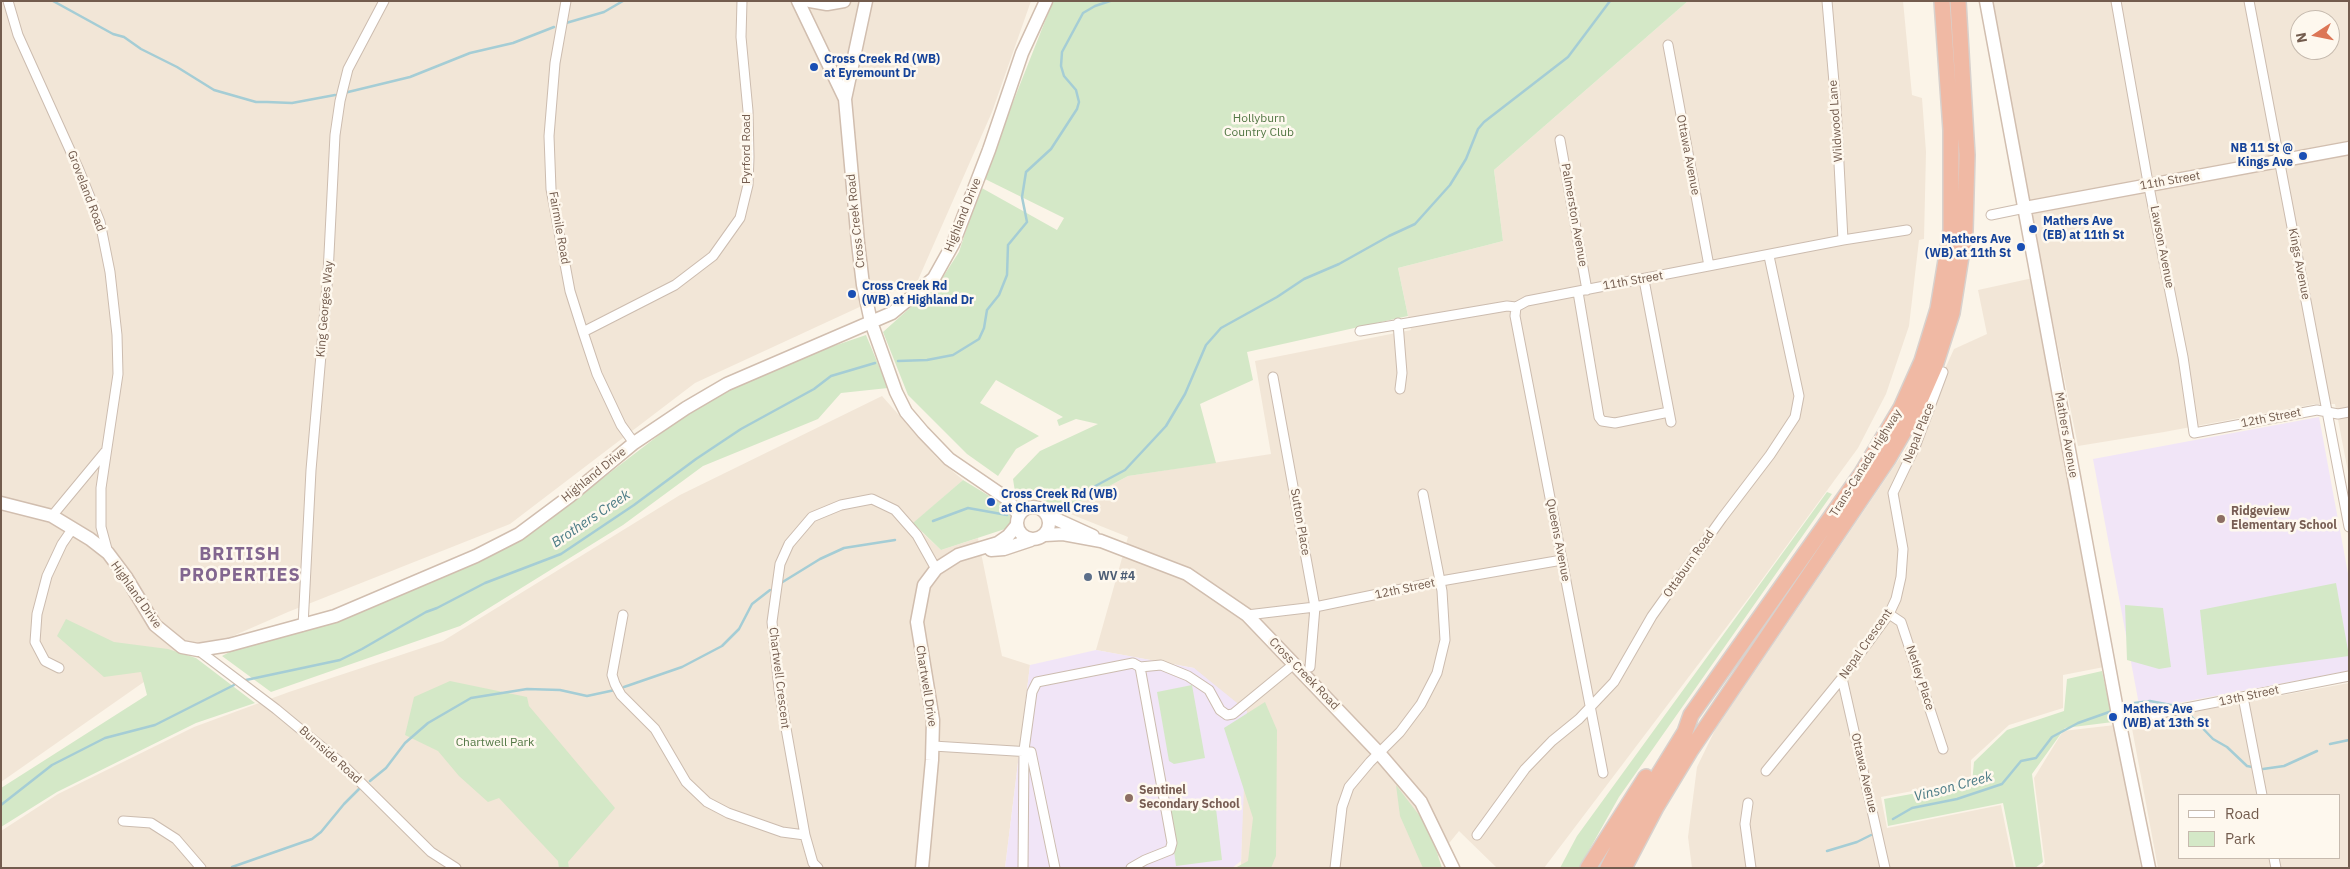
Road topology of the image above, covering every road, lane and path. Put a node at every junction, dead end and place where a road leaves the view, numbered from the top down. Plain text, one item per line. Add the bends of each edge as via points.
1 (8, 1) edge
2 (384, 1) edge
3 (566, 1) edge
4 (742, 1) edge
5 (798, 1) edge
6 (810, 1) edge
7 (844, 1) edge
8 (866, 1) edge
9 (1046, 1) edge
10 (1827, 1) edge
11 (1942, 1) edge
12 (1958, 1) edge
13 (1986, 1) edge
14 (2116, 1) edge
15 (2249, 1) edge
16 (1668, 45) dead end
17 (845, 99) junction
18 (1560, 140) dead end
19 (2349, 148) edge
20 (2279, 161) junction
21 (2149, 184) junction
22 (2024, 208) junction
23 (1991, 215) dead end
24 (1907, 230) dead end
25 (1843, 240) junction
26 (1769, 256) junction
27 (1709, 266) junction
28 (1644, 280) junction
29 (1587, 290) junction
30 (1578, 292) junction
31 (1516, 307) junction
32 (871, 322) junction
33 (1398, 324) junction
34 (1360, 330) dead end
35 (583, 332) junction
36 (1943, 372) dead end
37 (1274, 377) dead end
38 (1400, 389) dead end
39 (2327, 412) junction
40 (2349, 412) edge
41 (2194, 434) joint
42 (634, 443) junction
43 (107, 450) junction
44 (1893, 493) joint
45 (1424, 494) dead end
46 (1006, 498) junction
47 (1, 503) edge
48 (1033, 507) junction
49 (1047, 515) junction
50 (52, 516) junction
51 (1018, 520) junction
52 (2349, 527) edge
53 (73, 528) junction
54 (1045, 534) junction
55 (1031, 540) junction
56 (1101, 541) junction
57 (973, 551) junction
58 (108, 553) junction
59 (1562, 560) junction
60 (936, 569) junction
61 (1441, 581) junction
62 (1315, 607) junction
63 (1889, 614) junction
64 (624, 615) dead end
65 (1247, 615) junction
66 (303, 626) junction
67 (198, 650) junction
68 (1294, 664) junction
69 (1140, 667) junction
70 (1310, 667) dead end
71 (59, 668) dead end
72 (2349, 676) edge
73 (1842, 678) junction
74 (1727, 695) junction
75 (2243, 697) junction
76 (1591, 707) junction
77 (1691, 715) junction
78 (2120, 721) junction
79 (933, 746) junction
80 (1943, 748) dead end
81 (1024, 750) junction
82 (1379, 753) junction
83 (1766, 771) dead end
84 (1603, 773) dead end
85 (2262, 794) edge
86 (1748, 803) dead end
87 (123, 821) dead end
88 (1476, 834) dead end
89 (805, 835) junction
90 (201, 868) edge
91 (456, 868) edge
92 (818, 868) edge
93 (922, 868) edge
94 (1022, 868) edge
95 (1055, 868) edge
96 (1131, 868) edge
97 (1335, 868) edge
98 (1453, 868) edge
99 (1588, 868) edge
100 (1608, 868) edge
101 (1624, 868) edge
102 (1633, 868) edge
103 (1751, 868) edge
104 (1886, 868) edge
105 (2149, 868) edge

1 - 43 street, Groveland Road via 18,35 100,222 117,334 118,374
2 - 66 street, King Georges Way via 348,68 335,135
3 - 35 street, Fairmile Road via 555,63 549,136 551,180 570,291
4 - 35 street, Pyrford Road via 740,37 749,157 748,185 740,218 713,256 675,285
5 - 17 street, Cross Creek Road
6 - 7 street via 827,4
8 - 17 street, Cross Creek Road
9 - 32 street, Highland Drive via 1022,52 953,244 934,278 892,313
10 - 25 street, Wildwood Lane
11 - 77 highway, Trans-Canada Highway via 1951,121 1952,205 1944,281 1931,335 1900,408 1862,473
12 - 74 highway, Trans-Canada Highway via 1967,206 1958,284 1945,340 1924,391 1888,459
13 - 22 street, Mathers Avenue
14 - 21 street, Lawson Avenue
15 - 20 street, Kings Avenue
16 - 27 street, Ottawa Avenue
17 - 32 street, Cross Creek Road via 863,286
18 - 29 street, Palmerston Avenue
19 - 20 street, 11th Street
20 - 21 street, 11th Street
20 - 39 street, Kings Avenue
21 - 22 street, 11th Street
21 - 41 street, Lawson Avenue via 2184,357
22 - 23 street, 11th Street
22 - 78 street, Mathers Avenue
24 - 25 street, 11th Street
25 - 26 street, 11th Street
26 - 27 street, 11th Street
26 - 76 street, Ottaburn Road via 1799,396 1795,416 1652,616 1614,682
27 - 28 street, 11th Street
28 - 29 street, 11th Street
28 - 30 street via 1670,417 1615,423 1602,420
29 - 30 street, 11th Street
30 - 31 street, 11th Street via 1527,301
31 - 33 street, 11th Street
31 - 59 street, Queens Avenue via 1515,316
32 - 42 street, Highland Drive via 727,384
32 - 46 street, Cross Creek Road via 906,412 950,458
33 - 34 street, 11th Street
33 - 38 street
35 - 42 street, Fairmile Road via 621,425
36 - 44 street, Nepal Place via 1915,447
37 - 62 street, Sutton Place
39 - 40 street, 12th Street
39 - 41 street, 12th Street via 2317,410
39 - 52 street, Kings Avenue
42 - 66 street, Highland Drive via 519,534 354,609
43 - 50 street
43 - 58 street, Groveland Road via 100,509
44 - 63 street, Nepal Crescent via 1903,549 1901,578
45 - 61 street
46 - 48 street, Cross Creek Road via 1020,500
46 - 51 street, Cross Creek Road
47 - 50 street, Highland Drive
48 - 49 street
48 - 51 street via 1023,511
49 - 54 street via 1049,525
49 - 56 street, Cross Creek Road
50 - 53 street, Highland Drive
51 - 55 street via 1021,535
51 - 57 street via 1008,536 998,543
53 - 58 street, Highland Drive
53 - 71 street via 47,576 37,614 35,642 45,661
54 - 55 street
54 - 56 street, Cross Creek Road
55 - 57 street via 1004,549
56 - 65 street, Cross Creek Road via 1187,574
57 - 60 street via 958,555
58 - 67 street, Highland Drive via 155,625 182,647
59 - 61 street, 12th Street
59 - 76 street, Queens Avenue
60 - 79 street, Chartwell Drive via 924,584 916,622 933,720
60 - 89 street, Chartwell Crescent via 917,535 895,510 872,499 841,505 812,517 789,544 780,564 772,622 779,689
61 - 62 street, 12th Street
61 - 82 street via 1446,640 1437,673 1421,704
62 - 65 street, 12th Street
62 - 70 street, Sutton Place
63 - 73 street, Nepal Crescent
63 - 80 street, Netley Place via 1901,622
64 - 89 street via 612,675 615,684 621,695 655,729 686,782 707,802 728,813 782,832
65 - 68 street, Cross Creek Road
66 - 67 street, Highland Drive
67 - 91 street, Burnside Road via 276,708 340,762 431,852
68 - 69 street via 1234,714 1227,715 1220,710 1209,690 1188,676 1161,665
68 - 82 street, Cross Creek Road
69 - 81 street via 1132,662 1037,682 1032,692
69 - 96 street via 1172,844 1170,850
72 - 75 street, 13th Street
73 - 83 street, Nepal Crescent
73 - 104 street, Ottawa Avenue
74 - 101 highway, Trans-Canada Highway via 1669,785
74 - 102 highway
75 - 78 street, 13th Street
75 - 85 street
76 - 84 street, Queens Avenue
76 - 88 street, Ottaburn Road via 1525,769
77 - 99 highway via 1634,794
77 - 100 highway, Trans-Canada Highway via 1685,732 1643,800
78 - 105 street, Mathers Avenue
79 - 81 street
79 - 93 street, Chartwell Drive
81 - 94 street
81 - 95 street via 1033,755
82 - 97 street via 1350,787 1342,807
82 - 98 street, Cross Creek Road via 1421,802
86 - 103 street via 1745,824
87 - 90 street via 151,823 176,840
89 - 92 street, Chartwell Crescent via 813,863

